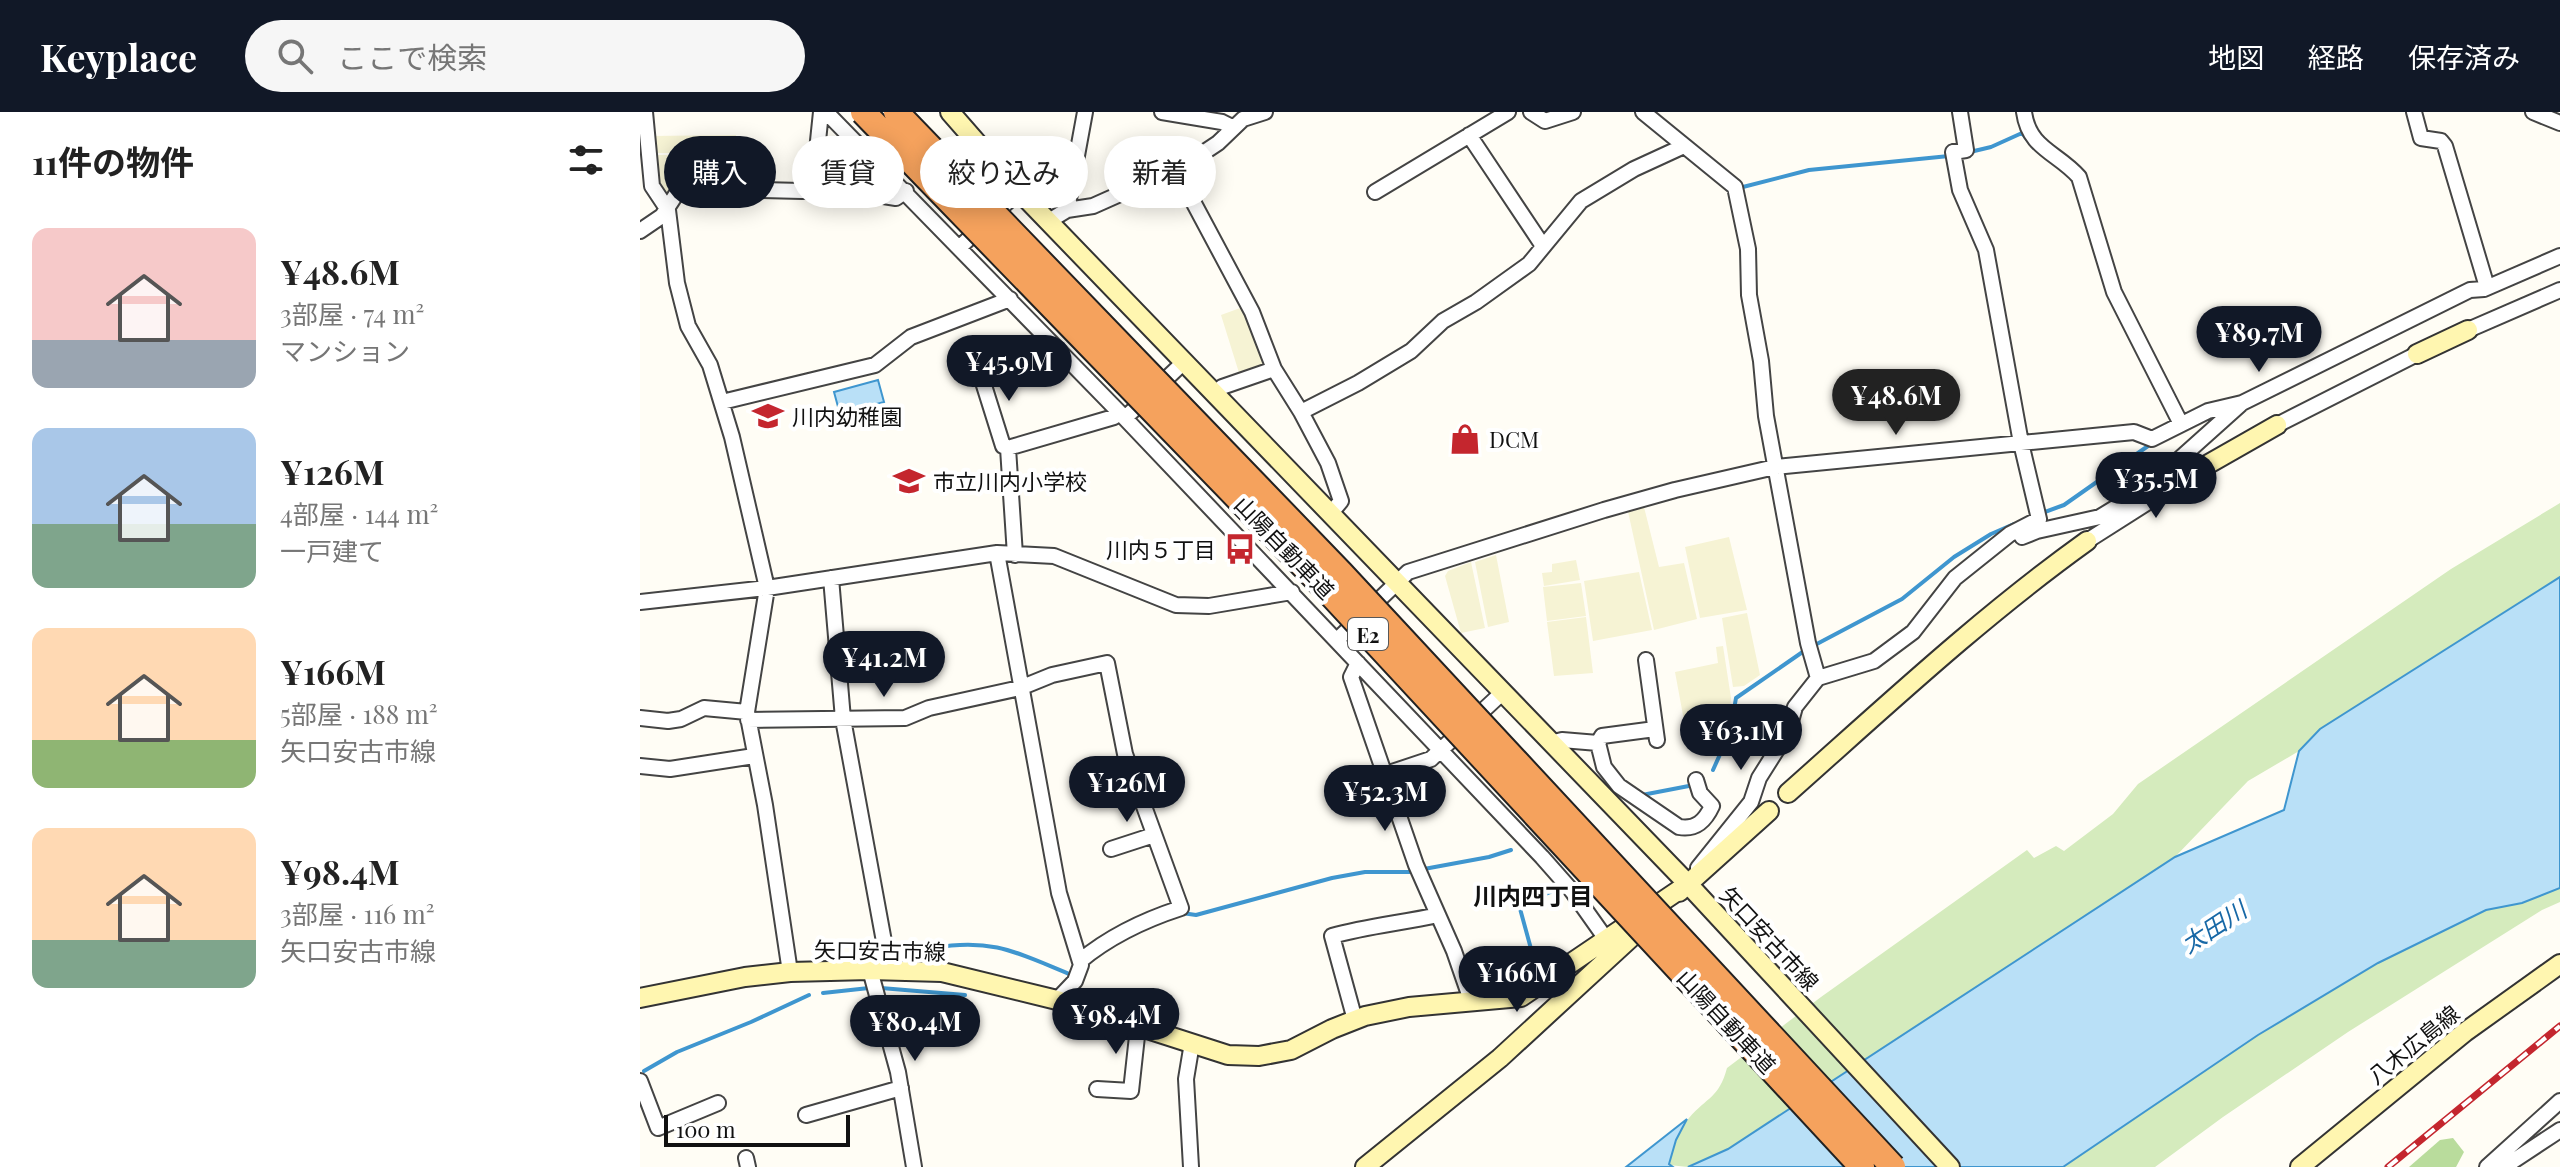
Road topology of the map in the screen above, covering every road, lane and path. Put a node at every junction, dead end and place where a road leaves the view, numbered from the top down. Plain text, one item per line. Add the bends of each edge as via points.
1 (645, 112) edge
2 (824, 112) edge
3 (863, 112) edge
4 (895, 112) edge
5 (950, 112) edge
6 (1085, 112) edge
7 (1162, 112) edge
8 (1265, 112) edge
9 (1508, 112) edge
10 (1531, 112) edge
11 (1573, 112) edge
12 (1643, 112) edge
13 (1960, 112) edge
14 (2024, 112) edge
15 (2414, 112) edge
16 (2533, 112) edge
17 (1239, 119) edge
18 (2560, 123) edge
19 (1469, 135) junction
20 (821, 136) edge
21 (849, 136) edge
22 (870, 136) edge
23 (971, 136) edge
24 (1216, 144) edge
25 (1684, 146) junction
26 (644, 156) edge
27 (792, 189) edge
28 (906, 191) edge
29 (1375, 192) dead end
30 (1104, 201) edge
31 (1001, 208) edge
32 (1036, 208) edge
33 (1196, 208) edge
34 (668, 210) junction
35 (1067, 210) junction
36 (1049, 221) junction
37 (640, 231) edge
38 (1543, 246) junction
39 (960, 247) junction
40 (2560, 256) edge
41 (2487, 287) junction
42 (2560, 290) edge
43 (1010, 299) junction
44 (2468, 330) joint
45 (2417, 354) joint
46 (1185, 361) junction
47 (1274, 369) junction
48 (982, 379) dead end
49 (1215, 393) junction
50 (722, 402) junction
51 (2242, 403) junction
52 (1301, 412) junction
53 (1122, 415) junction
54 (2181, 424) junction
55 (2277, 425) joint
56 (2021, 443) junction
57 (1008, 448) junction
58 (2205, 466) joint
59 (1775, 467) junction
60 (1331, 513) junction
61 (2087, 541) joint
62 (1990, 549) junction
63 (997, 553) junction
64 (1015, 555) junction
65 (831, 578) junction
66 (1397, 582) junction
67 (767, 588) junction
68 (1292, 592) junction
69 (640, 602) edge
70 (1337, 640) junction
71 (1358, 663) junction
72 (1650, 664) dead end
73 (1818, 678) junction
74 (1020, 688) junction
75 (1502, 693) junction
76 (748, 716) junction
77 (640, 718) edge
78 (843, 719) junction
79 (1550, 743) junction
80 (1598, 743) junction
81 (1442, 751) junction
82 (754, 756) junction
83 (640, 766) edge
84 (1386, 774) junction
85 (1696, 780) dead end
86 (1788, 793) joint
87 (1769, 811) joint
88 (1154, 835) junction
89 (1111, 849) dead end
90 (1691, 888) junction
91 (1438, 915) junction
92 (1606, 939) junction
93 (1080, 961) junction
94 (2560, 964) edge
95 (874, 970) junction
96 (790, 972) junction
97 (640, 998) edge
98 (1057, 1000) junction
99 (1472, 1003) junction
100 (1355, 1020) junction
101 (1138, 1027) junction
102 (1192, 1043) junction
103 (640, 1081) edge
104 (901, 1088) junction
105 (1097, 1089) dead end
106 (2560, 1101) edge
107 (718, 1103) dead end
108 (806, 1115) dead end
109 (2560, 1130) edge
110 (2511, 1165) edge
111 (914, 1167) edge
112 (1191, 1167) edge
113 (1365, 1167) edge
114 (1862, 1167) edge
115 (1893, 1167) edge
116 (1950, 1167) edge
117 (2300, 1167) edge
118 (2487, 1167) edge

1 - 26 street
2 - 20 street
2 - 21 street
3 - 114 highway, 山陽自動車道 / E2, bridge via 1325,588
4 - 22 street
4 - 115 highway, 山陽自動車道 / E2, bridge via 1341,573
5 - 23 street
6 - 35 street
7 - 17 street via 1222,122
8 - 17 street
9 - 19 street
10 - 11 street via 1545,121
12 - 25 street
13 - 56 street via 1966,150 1953,152 1960,190 1986,250
14 - 54 street via 2027,130 2043,149 2079,177 2114,292
15 - 41 street via 2421,138 2445,146
16 - 18 street
17 - 24 street
19 - 29 street
19 - 38 street
25 - 38 street via 1581,201
25 - 59 street via 1735,187 1748,249 1749,295
26 - 34 street via 652,186
27 - 34 street via 683,188
28 - 39 street
30 - 35 street
31 - 39 street
32 - 36 street
33 - 47 street via 1252,312
34 - 37 street
34 - 50 street via 688,326 710,365
35 - 36 street
36 - 46 street
38 - 52 street via 1529,264 1443,321 1411,351
39 - 43 street
40 - 41 street
41 - 51 street via 2410,318
42 - 44 street
43 - 50 street via 911,337 875,365
43 - 53 street
44 - 45 street
45 - 55 street
46 - 49 street
46 - 53 street
47 - 49 street
47 - 52 street
48 - 57 street
49 - 60 street
50 - 67 street
51 - 54 street
51 - 62 street via 2146,489 2100,517 2037,531
52 - 60 street via 1341,501
53 - 57 street
53 - 68 street
54 - 56 street via 2152,439 2134,432
55 - 58 street
56 - 59 street
56 - 62 street via 2039,519
57 - 64 street
58 - 61 street
59 - 66 street via 1604,510 1423,566
59 - 73 street
60 - 66 street
61 - 86 street via 1956,644
62 - 73 street via 1955,578 1913,632 1874,661
63 - 64 street
63 - 65 street
63 - 74 street
64 - 68 street via 1054,556 1176,605 1209,606
65 - 67 street
65 - 78 street
66 - 70 street
66 - 75 street
67 - 69 street
67 - 76 street
68 - 70 street
70 - 71 street
71 - 81 street
71 - 84 street via 1351,677
72 - 80 street via 1656,734 1602,736
73 - 90 street via 1795,707 1788,732 1759,778 1751,802 1710,850
74 - 78 street via 905,718
74 - 88 street via 1107,663 1125,754
74 - 93 street via 1059,893
75 - 79 street
75 - 81 street
76 - 77 street via 704,708 681,719
76 - 78 street
76 - 82 street
78 - 95 street via 885,947
79 - 80 street
79 - 90 street
80 - 85 street via 1604,767 1619,786 1679,827 1697,826 1712,806
81 - 84 street
81 - 92 street via 1572,891
82 - 83 street via 670,769
82 - 96 street
84 - 91 street
86 - 87 street
87 - 90 street
88 - 89 street
88 - 93 street via 1181,908 1143,921
90 - 92 street, 矢口安古市線
90 - 113 street via 1500,1058
90 - 116 street, 矢口安古市線
91 - 99 street
91 - 100 street via 1332,936
92 - 99 street, 矢口安古市線 via 1521,997
93 - 98 street via 1075,981
94 - 117 street, 八木広島線 via 2465,1032
95 - 96 street, 矢口安古市線
95 - 98 street, 矢口安古市線 via 942,972
95 - 104 street
96 - 97 street, 矢口安古市線
98 - 101 street, 矢口安古市線
99 - 100 street, 矢口安古市線 via 1409,1007
100 - 102 street, 矢口安古市線 via 1291,1050 1259,1056 1228,1055
101 - 102 street, 矢口安古市線
101 - 105 street via 1131,1091
102 - 112 street via 1186,1079
103 - 107 street via 658,1128
104 - 108 street
104 - 111 street
106 - 118 street
109 - 110 street

